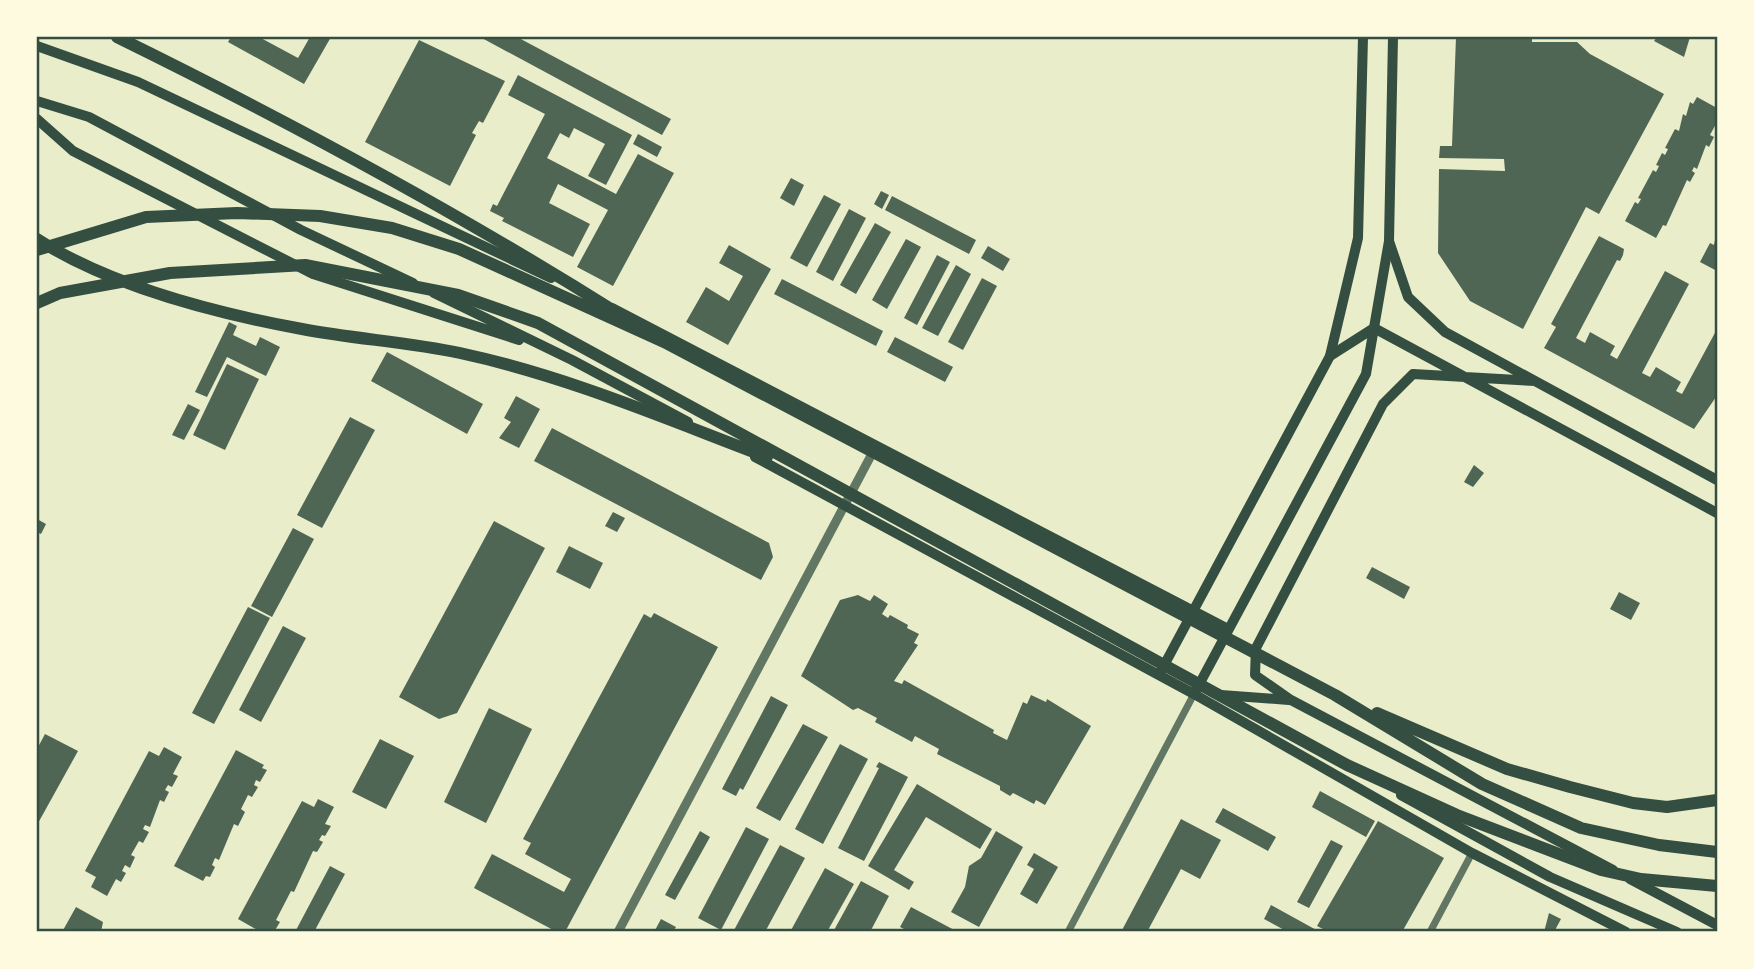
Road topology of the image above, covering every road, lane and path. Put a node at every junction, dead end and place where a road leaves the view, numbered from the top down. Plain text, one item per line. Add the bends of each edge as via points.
1 (117, 37) edge
2 (1363, 37) edge
3 (1393, 37) edge
4 (37, 46) edge
5 (37, 101) edge
6 (37, 120) edge
7 (37, 239) edge
8 (1389, 241) junction
9 (37, 250) edge
10 (37, 303) edge
11 (1374, 328) junction
12 (664, 342) junction
13 (555, 352) junction
14 (1330, 356) junction
15 (1468, 378) junction
16 (1535, 381) junction
17 (876, 446) junction
18 (807, 472) junction
19 (1717, 480) edge
20 (844, 505) junction
21 (1717, 513) edge
22 (1192, 610) junction
23 (1228, 629) junction
24 (1159, 676) junction
25 (1194, 694) junction
26 (1335, 695) junction
27 (1290, 700) junction
28 (1346, 765) junction
29 (1717, 800) edge
30 (1717, 852) edge
31 (1472, 853) junction
32 (1717, 886) edge
33 (1717, 925) edge
34 (618, 932) edge
35 (1068, 932) edge
36 (1430, 932) edge
37 (1626, 932) edge
38 (1677, 932) edge

1 - 12 highway via 495,236
2 - 14 main road via 1358,238
3 - 8 main road
4 - 17 main road via 138,82 582,293
5 - 13 main road via 89,117 301,230
6 - 13 main road via 73,151 313,274
7 - 18 highway via 68,259 184,301 301,329 460,353 588,387
8 - 11 main road
8 - 16 main road via 1408,297 1445,332
9 - 12 highway via 146,217 320,216 392,228 459,249
10 - 18 highway via 60,293 170,273 305,265 369,275 458,295 538,323
11 - 14 main road
11 - 15 main road
11 - 23 main road via 1366,374
12 - 26 highway
13 - 20 main road
14 - 22 main road
15 - 16 main road
15 - 21 main road
15 - 27 main road via 1413,374 1383,404 1255,648 1255,675
16 - 19 main road
17 - 20 street
17 - 22 main road
18 - 28 highway
20 - 24 main road
20 - 34 street
22 - 23 main road
22 - 24 main road
23 - 25 main road
24 - 25 main road
25 - 27 main road
25 - 31 main road
25 - 35 street
26 - 29 highway via 1507,769 1570,787 1667,807
26 - 30 highway via 1482,784 1549,816 1618,838
27 - 33 main road
28 - 32 highway via 1457,815 1601,870 1641,880
28 - 38 main road via 1550,877
31 - 36 street
31 - 37 main road

